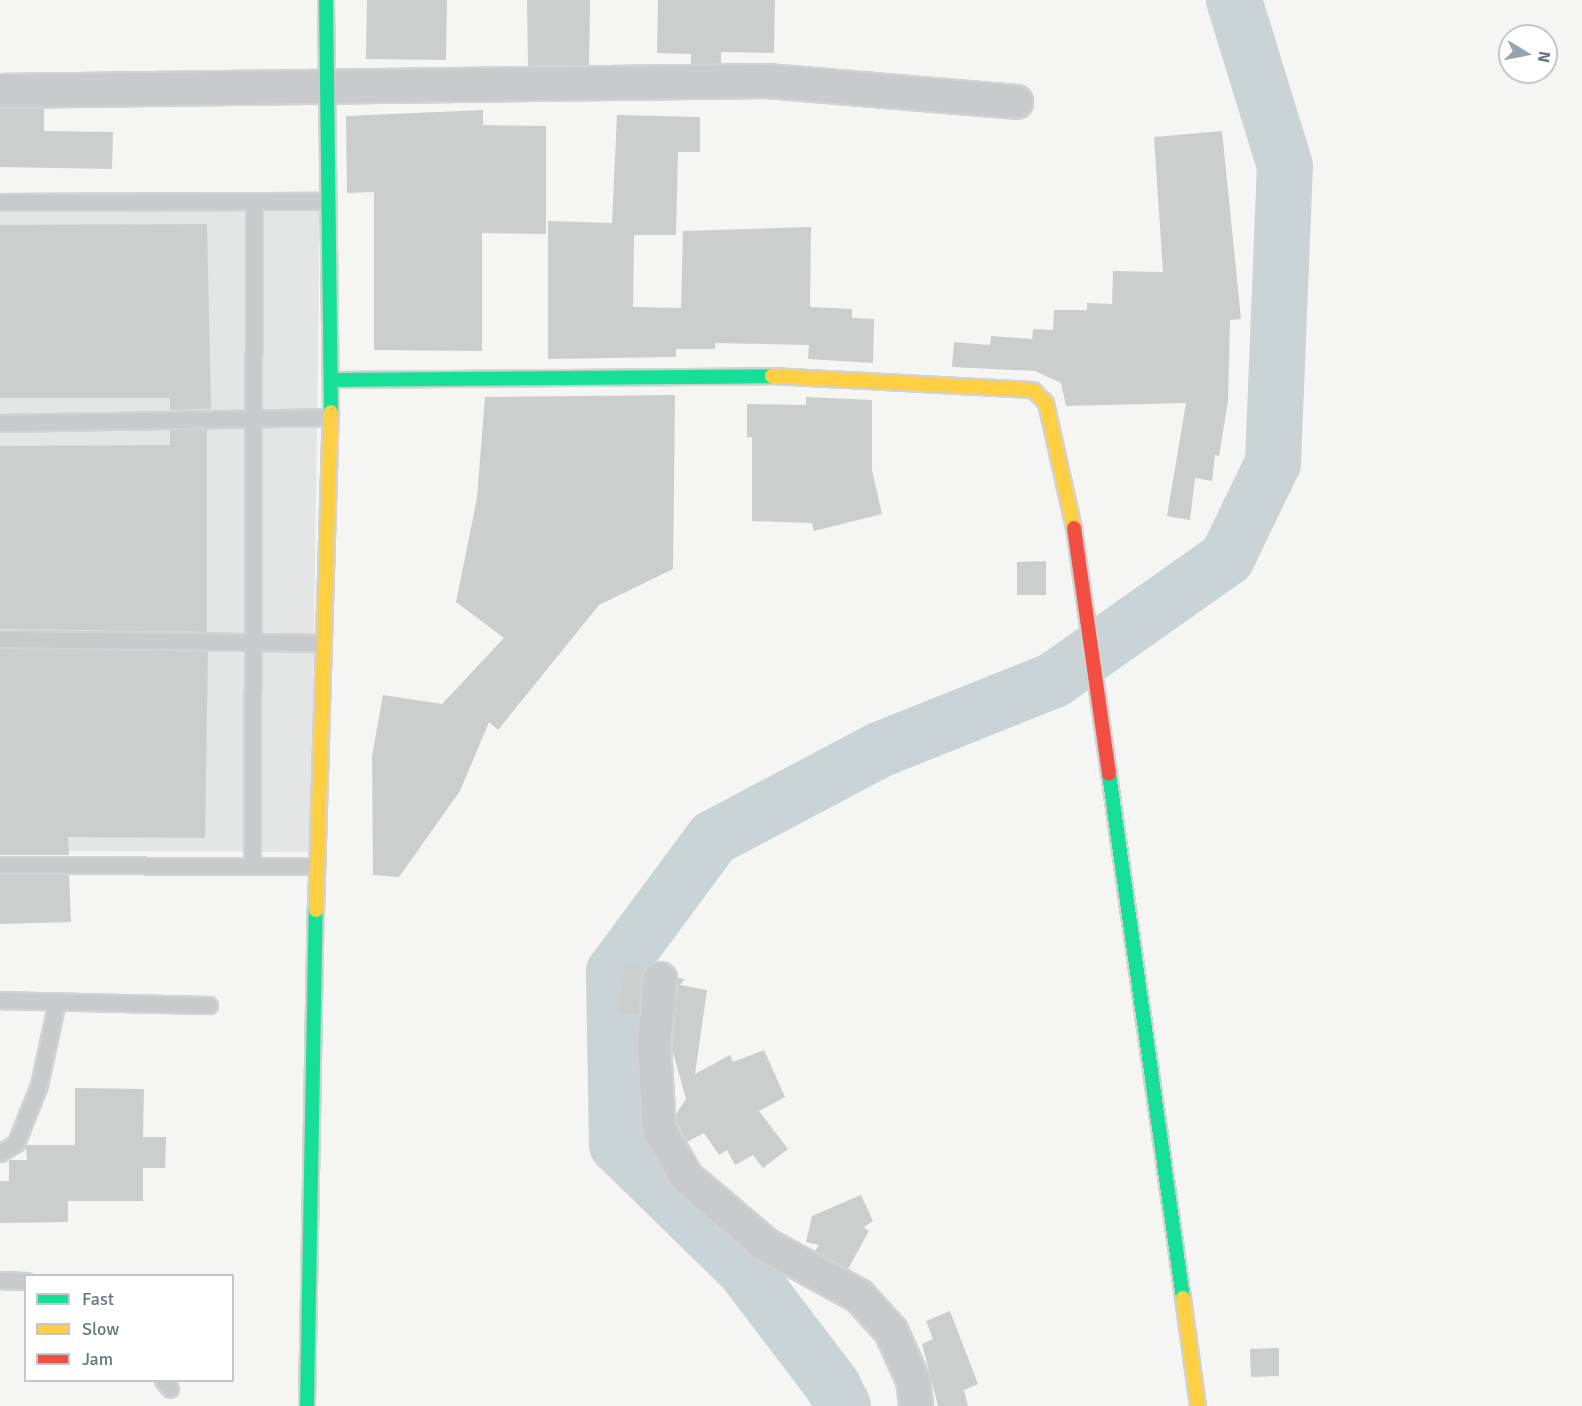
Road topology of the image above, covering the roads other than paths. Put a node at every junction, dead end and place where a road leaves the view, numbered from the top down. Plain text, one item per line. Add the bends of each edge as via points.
1 (326, 0) edge
2 (325, 87) junction
3 (0, 91) edge
4 (1016, 102) dead end
5 (325, 201) junction
6 (0, 202) edge
7 (254, 202) junction
8 (332, 380) junction
9 (330, 417) junction
10 (255, 418) junction
11 (0, 423) edge
12 (0, 639) edge
13 (256, 642) junction
14 (323, 643) junction
15 (0, 865) edge
16 (252, 866) junction
17 (316, 866) junction
18 (660, 979) dead end
19 (0, 1000) edge
20 (57, 1001) junction
21 (209, 1005) dead end
22 (0, 1153) edge
23 (0, 1280) edge
24 (24, 1281) edge
25 (307, 1406) edge
26 (916, 1406) edge
27 (1198, 1406) edge

1 - 2 street
2 - 3 street
2 - 4 street via 767,81
2 - 5 street
5 - 7 lane
5 - 8 street
6 - 7 lane
7 - 10 lane
8 - 9 street
8 - 27 street via 753,375 1033,390 1046,403 1076,537
9 - 10 lane
9 - 14 street
10 - 11 lane
10 - 13 lane
12 - 13 lane
13 - 14 lane
13 - 16 lane
14 - 17 street
15 - 16 lane
16 - 17 lane
17 - 25 street
18 - 26 street via 654,1046 659,1129 686,1177 766,1245 859,1296 895,1339 913,1380
19 - 20 lane
20 - 21 lane
20 - 22 lane via 39,1085 16,1143
23 - 24 lane

